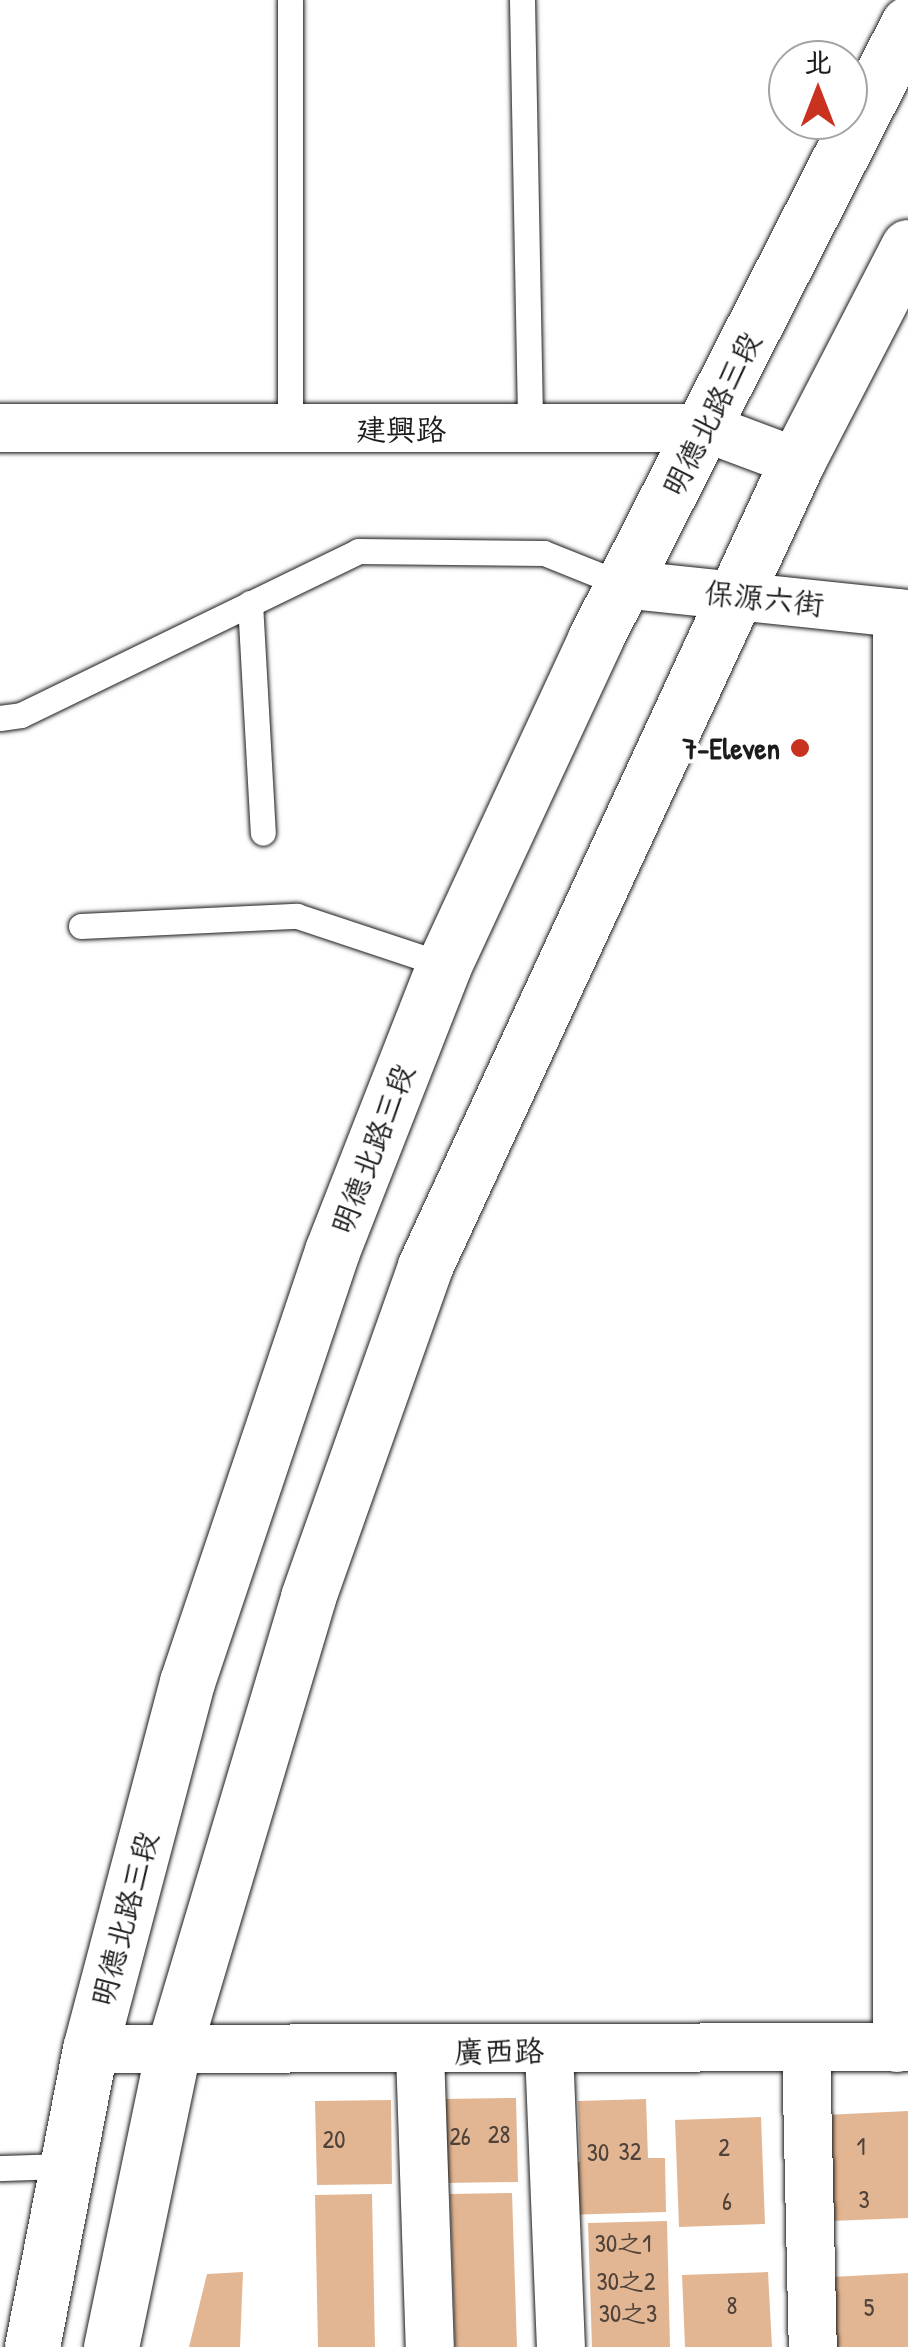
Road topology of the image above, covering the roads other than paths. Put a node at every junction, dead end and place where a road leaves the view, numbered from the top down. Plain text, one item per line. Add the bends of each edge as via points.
1 (290, 0) edge
2 (522, 0) edge
3 (908, 24) edge
4 (908, 247) edge
5 (0, 428) edge
6 (290, 428) junction
7 (706, 428) junction
8 (530, 429) junction
9 (796, 462) junction
10 (621, 584) junction
11 (736, 594) junction
12 (250, 604) junction
13 (902, 613) edge
14 (0, 718) edge
15 (263, 834) dead end
16 (81, 926) dead end
17 (444, 965) junction
18 (902, 2047) edge
19 (806, 2048) junction
20 (90, 2049) junction
21 (549, 2050) junction
22 (420, 2052) junction
23 (172, 2054) junction
24 (64, 2166) junction
25 (0, 2168) edge
26 (32, 2347) edge
27 (111, 2347) edge
28 (430, 2347) edge
29 (561, 2347) edge
30 (814, 2347) edge

1 - 6 lane
2 - 8 lane
3 - 7 main road, 明德北路三段
4 - 9 main road
5 - 6 street, 建興路
6 - 8 street, 建興路
7 - 8 street, 建興路
7 - 9 street, 建興路
7 - 10 main road, 明德北路三段
9 - 11 main road
10 - 11 street, 保源六街
10 - 12 lane via 544,553 358,551
10 - 17 main road, 明德北路三段
11 - 13 street, 保源六街
11 - 23 main road via 425,1266 308,1597
12 - 14 lane via 20,716
12 - 15 lane
13 - 18 street
16 - 17 lane via 296,916
17 - 20 main road, 明德北路三段 via 332,1250 187,1682
18 - 19 street, 廣西路
19 - 21 street, 廣西路
19 - 30 street
20 - 23 street, 廣西路
20 - 24 main road, 明德北路三段
21 - 22 street, 廣西路
21 - 29 street
22 - 23 street, 廣西路
22 - 28 street
23 - 27 main road
24 - 25 lane
24 - 26 main road, 明德北路三段

